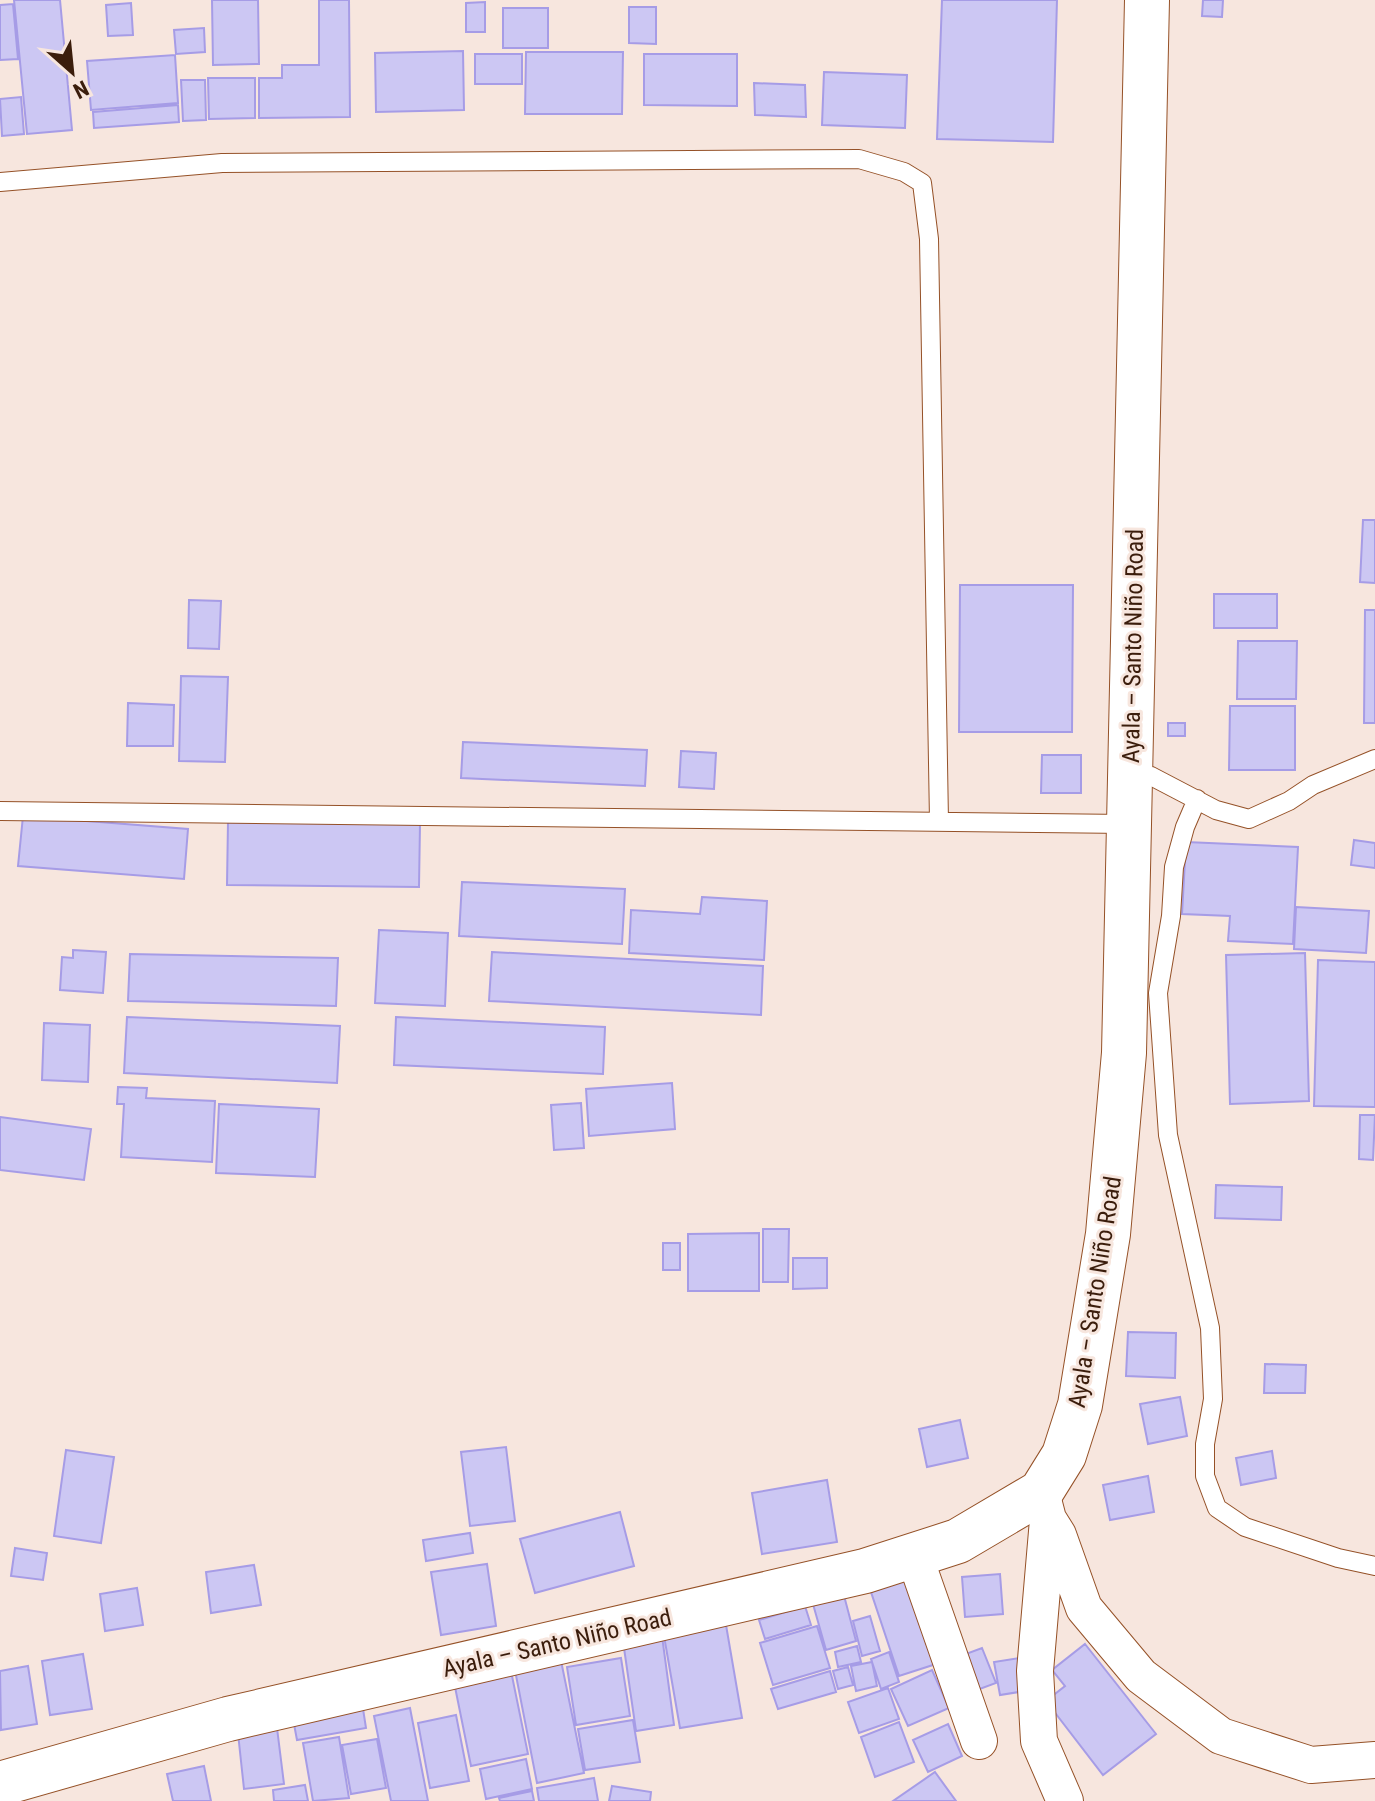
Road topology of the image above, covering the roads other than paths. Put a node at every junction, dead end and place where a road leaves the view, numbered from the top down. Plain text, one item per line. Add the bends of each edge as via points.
1 (1147, 0) edge
2 (0, 182) edge
3 (1375, 759) edge
4 (1130, 775) junction
5 (1197, 799) junction
6 (0, 811) edge
7 (939, 821) junction
8 (1127, 824) junction
9 (1044, 1505) junction
10 (914, 1555) junction
11 (1375, 1566) edge
12 (979, 1741) dead end
13 (1375, 1760) edge
14 (0, 1784) edge
15 (1065, 1801) edge

1 - 4 street, Ayala – Santo Niño Road
2 - 7 lane via 222,163 859,159 922,183 929,239
3 - 5 lane via 1249,819
4 - 5 lane via 1151,776
4 - 8 street, Ayala – Santo Niño Road
5 - 11 lane via 1174,867 1158,993 1168,1135 1210,1328 1213,1399 1205,1476 1217,1508 1245,1527
6 - 7 lane
7 - 8 lane
8 - 9 street, Ayala – Santo Niño Road via 1124,1053 1108,1234 1080,1405
9 - 10 street, Ayala – Santo Niño Road
9 - 13 street via 1084,1608 1141,1676 1221,1736 1311,1765
9 - 15 street via 1035,1671 1039,1741
10 - 12 street
10 - 14 street, Ayala – Santo Niño Road via 865,1571 228,1719

